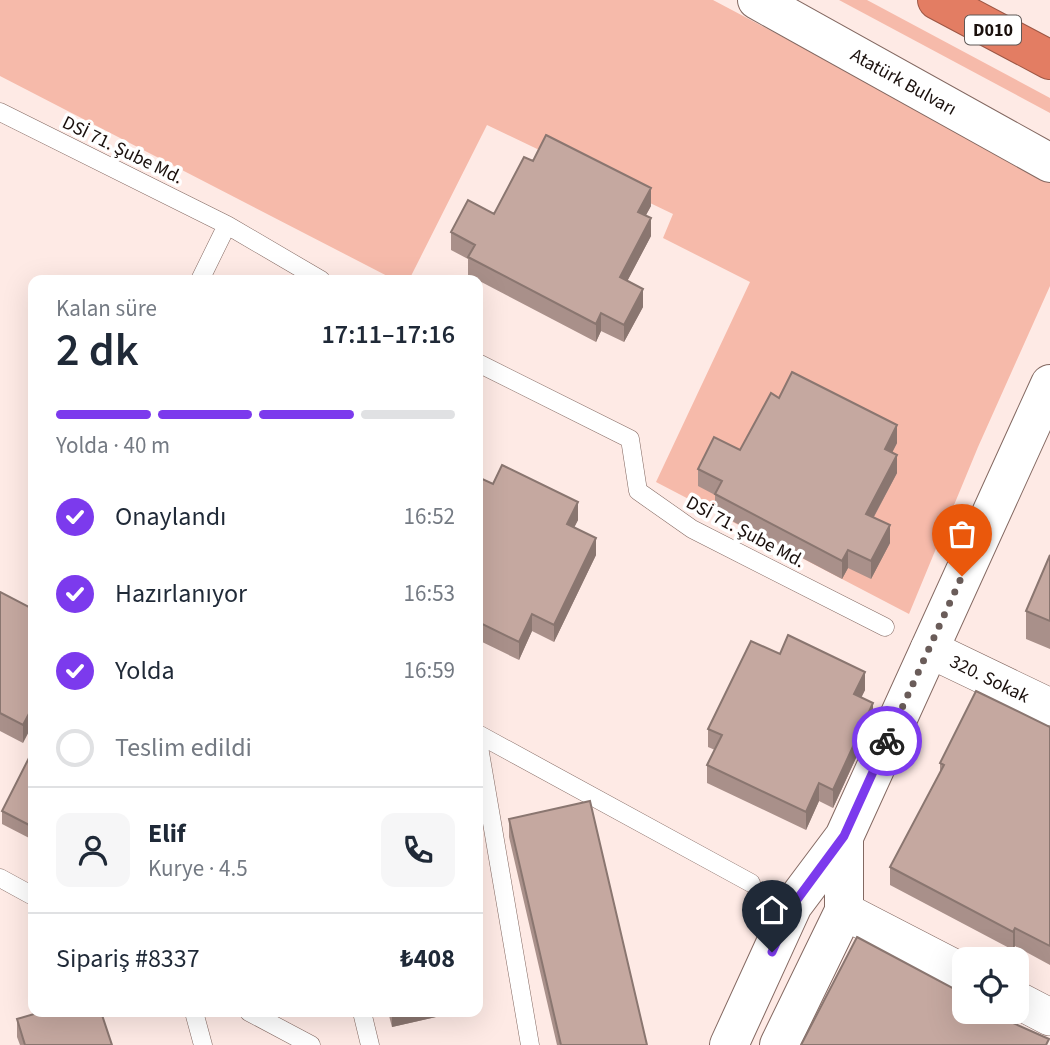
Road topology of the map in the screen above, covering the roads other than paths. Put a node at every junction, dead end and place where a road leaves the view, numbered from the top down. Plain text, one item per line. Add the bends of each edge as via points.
1 (757, 0) edge
2 (937, 0) edge
3 (1050, 61) edge
4 (0, 112) edge
5 (1050, 163) edge
6 (227, 225) junction
7 (202, 275) edge
8 (312, 275) edge
9 (483, 366) edge
10 (1050, 383) edge
11 (885, 627) dead end
12 (929, 649) junction
13 (1050, 707) edge
14 (483, 737) edge
15 (483, 770) edge
16 (844, 836) junction
17 (0, 878) edge
18 (751, 883) dead end
19 (28, 893) edge
20 (844, 911) junction
21 (952, 967) edge
22 (1029, 1006) edge
23 (195, 1017) edge
24 (258, 1017) edge
25 (363, 1017) edge
26 (1050, 1017) edge
27 (202, 1045) edge
28 (311, 1045) edge
29 (370, 1045) edge
30 (530, 1045) edge
31 (729, 1045) edge
32 (779, 1045) edge

1 - 5 street, Atatürk Bulvarı
2 - 3 highway, D010
4 - 6 lane, DSİ 71. Şube Md.
6 - 7 lane
6 - 8 lane, DSİ 71. Şube Md.
9 - 11 lane, DSİ 71. Şube Md. via 630,439 638,491 692,529
10 - 12 street
12 - 13 street, 320. Sokak
12 - 16 street
14 - 18 lane
15 - 30 lane
16 - 20 street
16 - 31 street via 793,905
17 - 19 lane
20 - 21 street
20 - 32 street
22 - 26 street
23 - 27 lane
24 - 28 lane
25 - 29 lane

